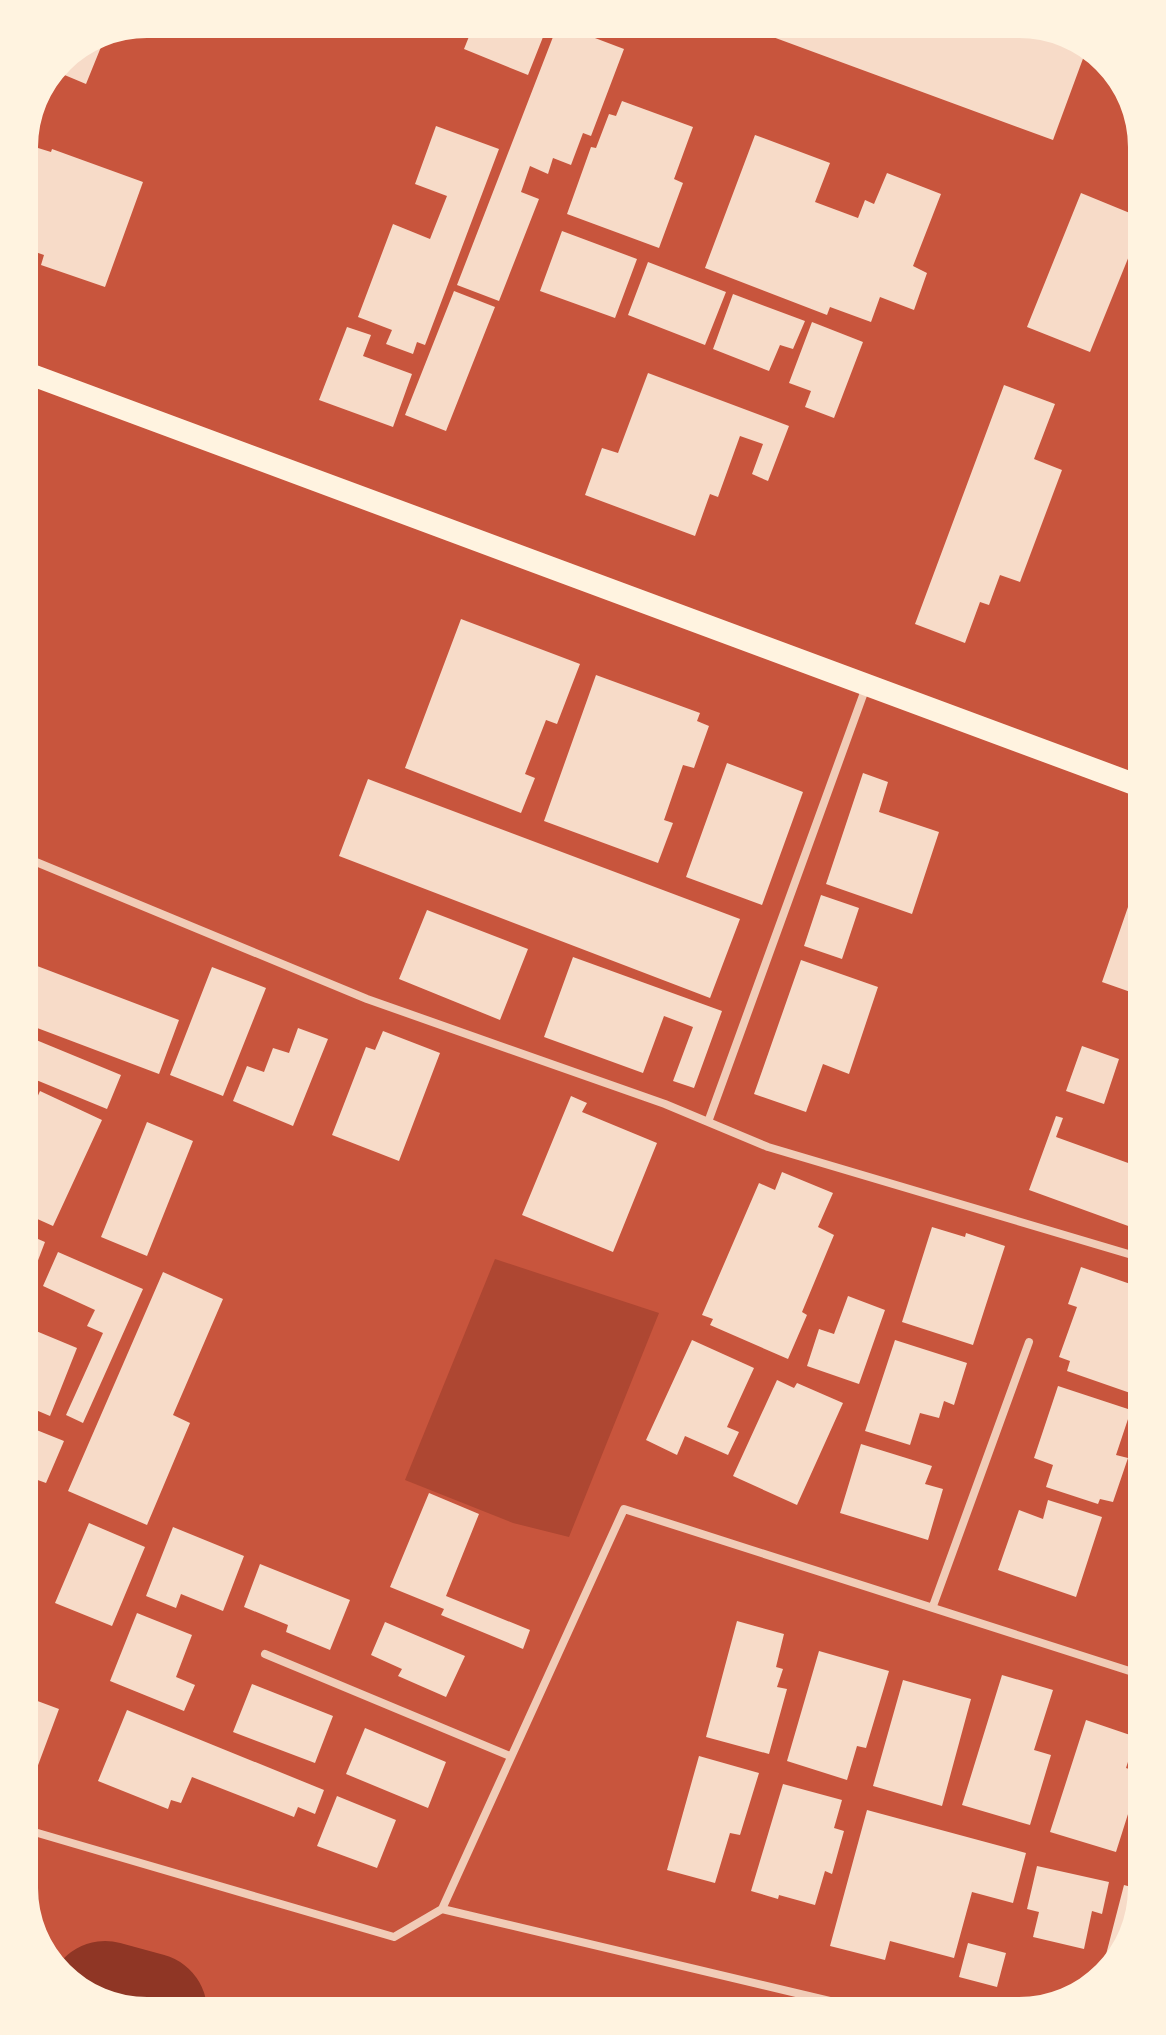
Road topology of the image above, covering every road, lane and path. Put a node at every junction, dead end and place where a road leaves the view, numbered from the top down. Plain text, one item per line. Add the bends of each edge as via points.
1 (38, 377) edge
2 (867, 684) junction
3 (1128, 782) edge
4 (38, 863) edge
5 (708, 1122) junction
6 (1128, 1254) edge
7 (1029, 1342) dead end
8 (933, 1606) junction
9 (265, 1654) dead end
10 (1128, 1670) edge
11 (510, 1756) junction
12 (38, 1833) edge
13 (442, 1909) junction
14 (813, 1997) edge

1 - 2 highway
2 - 3 highway
2 - 5 street
4 - 5 street via 367,999
5 - 6 street via 768,1147
7 - 8 street
8 - 10 street
8 - 11 street via 624,1509
9 - 11 street
11 - 13 street
12 - 13 street via 394,1937
13 - 14 street

